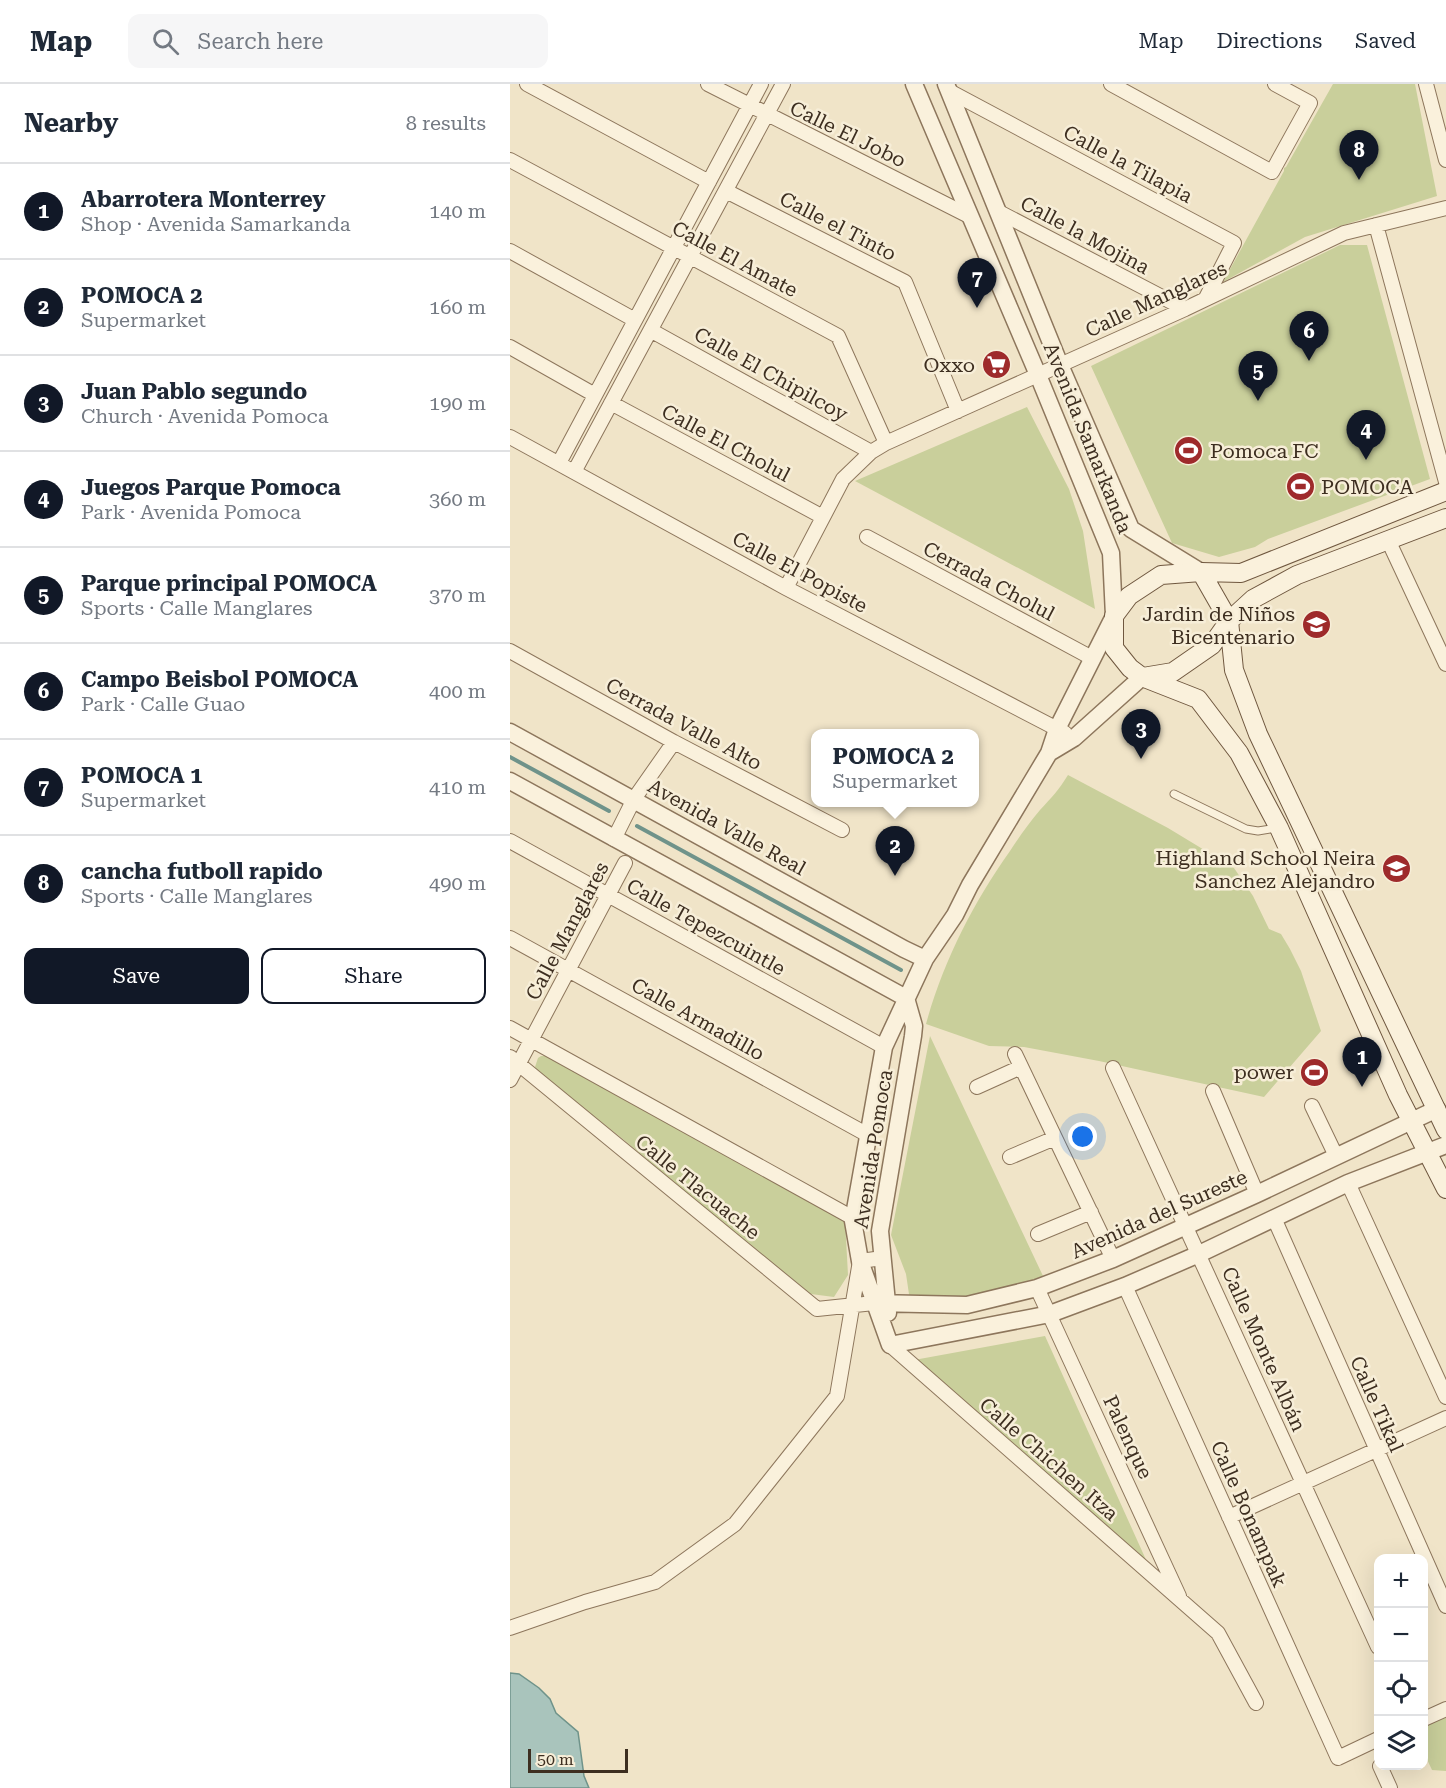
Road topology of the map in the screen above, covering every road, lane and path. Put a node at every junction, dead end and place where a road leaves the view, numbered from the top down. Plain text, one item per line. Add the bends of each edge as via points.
1 (527, 84) edge
2 (708, 84) edge
3 (761, 84) edge
4 (783, 84) edge
5 (914, 84) edge
6 (1111, 84) edge
7 (1275, 84) edge
8 (1426, 84) edge
9 (948, 88) edge
10 (749, 106) junction
11 (766, 115) junction
12 (510, 160) edge
13 (1446, 160) edge
14 (980, 165) junction
15 (954, 177) junction
16 (709, 182) junction
17 (726, 191) junction
18 (1446, 207) edge
19 (999, 212) junction
20 (971, 217) junction
21 (1376, 225) junction
22 (674, 248) junction
23 (510, 251) edge
24 (690, 257) junction
25 (1206, 298) junction
26 (1185, 309) junction
27 (635, 320) junction
28 (652, 331) junction
29 (510, 347) edge
30 (1060, 365) junction
31 (1038, 375) junction
32 (596, 394) junction
33 (611, 403) junction
34 (958, 411) junction
35 (510, 437) edge
36 (886, 443) junction
37 (871, 452) junction
38 (559, 464) junction
39 (574, 472) junction
40 (1446, 482) edge
41 (1446, 491) edge
42 (823, 517) junction
43 (1444, 524) edge
44 (867, 537) dead end
45 (1388, 540) junction
46 (1314, 544) junction
47 (1322, 565) junction
48 (1201, 572) junction
49 (786, 588) junction
50 (1114, 616) junction
51 (1229, 621) junction
52 (510, 651) edge
53 (1092, 658) junction
54 (1446, 664) edge
55 (1142, 677) junction
56 (1057, 729) junction
57 (510, 732) edge
58 (1074, 738) junction
59 (674, 742) junction
60 (1049, 753) junction
61 (510, 781) edge
62 (1174, 794) dead end
63 (634, 799) junction
64 (1280, 828) junction
65 (842, 830) dead end
66 (614, 839) junction
67 (510, 842) edge
68 (625, 863) dead end
69 (608, 895) junction
70 (510, 938) edge
71 (1354, 938) junction
72 (1331, 948) junction
73 (925, 959) junction
74 (568, 970) junction
75 (906, 998) junction
76 (510, 1028) edge
77 (531, 1040) junction
78 (884, 1047) junction
79 (514, 1061) edge
80 (1113, 1068) dead end
81 (510, 1080) edge
82 (977, 1087) dead end
83 (1213, 1091) dead end
84 (1312, 1106) dead end
85 (1442, 1107) edge
86 (1410, 1121) junction
87 (1446, 1130) edge
88 (868, 1135) junction
89 (1054, 1138) junction
90 (1446, 1145) edge
91 (1428, 1153) junction
92 (1336, 1156) junction
93 (1010, 1157) dead end
94 (1348, 1183) junction
95 (1446, 1189) edge
96 (1257, 1194) junction
97 (1090, 1212) junction
98 (853, 1218) junction
99 (1274, 1218) junction
100 (1185, 1227) junction
101 (1038, 1234) dead end
102 (1200, 1254) junction
103 (883, 1258) junction
104 (1113, 1260) junction
105 (860, 1261) junction
106 (1125, 1286) junction
107 (1037, 1288) junction
108 (880, 1302) junction
109 (852, 1306) junction
110 (1050, 1314) junction
111 (890, 1345) junction
112 (1446, 1397) edge
113 (1446, 1418) edge
114 (1376, 1450) junction
115 (1303, 1483) junction
116 (1229, 1517) junction
117 (1182, 1603) junction
118 (1446, 1606) edge
119 (510, 1628) edge
120 (1374, 1638) edge
121 (1256, 1703) dead end
122 (1446, 1709) edge
123 (1428, 1717) edge
124 (1374, 1741) edge
125 (1382, 1770) edge
126 (1390, 1788) edge

1 - 16 street
2 - 10 street, Calle El Jobo
3 - 10 street
4 - 11 street
5 - 15 street, Avenida Samarkanda
6 - 7 street via 1272,172 1310,103
8 - 13 street
9 - 14 street, Avenida Samarkanda
9 - 25 street, Calle la Tilapia via 1234,243
10 - 11 street, Calle El Jobo
10 - 16 street
11 - 17 street
11 - 20 street, Calle El Jobo
12 - 22 street, Calle El Amate
14 - 15 street
14 - 19 street, Avenida Samarkanda
15 - 20 street, Avenida Samarkanda
16 - 22 street
17 - 24 street
17 - 34 street, Calle el Tinto via 905,282
18 - 21 street, Calle Manglares
19 - 26 street, Calle la Mojina
19 - 30 street, Avenida Samarkanda
20 - 31 street, Avenida Samarkanda
21 - 25 street, Calle Manglares via 1344,233
21 - 40 street
22 - 24 street, Calle El Amate
22 - 27 street
23 - 27 street
24 - 28 street
24 - 36 street, Calle El Amate via 838,336
25 - 26 street, Calle Manglares
26 - 30 street, Calle Manglares
27 - 32 street
28 - 33 street
28 - 37 street, Calle El Chipilcoy
29 - 32 street
30 - 31 street, Calle Manglares
30 - 48 street, Avenida Samarkanda via 1131,529
31 - 34 street, Calle Manglares
31 - 50 street, Avenida Samarkanda via 1111,553
32 - 38 street
33 - 39 street
33 - 42 street, Calle El Cholul
34 - 36 street, Calle Manglares
35 - 38 street, Calle El Popiste
36 - 37 street, Calle Manglares
37 - 42 street, Calle Manglares via 843,479
38 - 39 street, Calle El Popiste
39 - 49 street, Calle El Popiste
41 - 46 main road, Avenida Pomoca
42 - 49 street, Calle Manglares
43 - 45 main road
44 - 53 street, Cerrada Cholul
45 - 47 main road
45 - 54 street
46 - 47 street
46 - 48 main road, Avenida Pomoca via 1241,573
47 - 51 main road via 1254,598
48 - 50 main road, Avenida Pomoca via 1161,575 1129,596
48 - 51 main road, Avenida Samarkanda
49 - 56 street, Calle El Popiste
50 - 53 street, Avenida Pomoca
50 - 55 main road, Avenida Samarkanda via 1114,648
51 - 55 main road via 1212,645 1173,672
51 - 71 main road, Avenida Samarkanda via 1234,670 1258,734
52 - 59 street, Cerrada Valle Alto
53 - 56 street, Avenida Pomoca
55 - 58 street, Avenida Pomoca
55 - 64 main road, Avenida Samarkanda via 1198,699 1239,753
56 - 58 street, Calle El Popiste
56 - 60 street, Avenida Pomoca
57 - 63 street, Avenida Valle Real
58 - 60 street, Avenida Pomoca
59 - 63 street
59 - 65 street, Cerrada Valle Alto
60 - 73 street, Avenida Pomoca via 955,915
61 - 66 street
62 - 64 lane via 1246,829
63 - 66 street
63 - 73 street, Avenida Valle Real
64 - 72 main road, Avenida Samarkanda
66 - 75 street
67 - 69 street, Calle Tepezcuintle
68 - 69 street, Calle Manglares
69 - 74 street, Calle Manglares
69 - 78 street, Calle Tepezcuintle
70 - 74 street, Calle Armadillo
71 - 72 main road
71 - 85 main road, Avenida Samarkanda
72 - 86 main road, Avenida Samarkanda
73 - 75 street, Avenida Pomoca
74 - 77 street, Calle Manglares
74 - 88 street, Calle Armadillo
75 - 78 street, Avenida Pomoca
75 - 103 street, Avenida Pomoca via 914,1026 880,1231
76 - 77 street, Calle Tlacuache
77 - 79 street, Calle Manglares
77 - 98 street, Calle Tlacuache
78 - 88 street, Avenida Pomoca
79 - 81 street, Calle Manglares
79 - 109 street, Calle Tlacuache via 817,1310
80 - 100 street, Calle Monte Albán
82 - 89 street via 1018,1060
83 - 96 street
84 - 92 street
85 - 86 street, Avenida del Sureste
85 - 87 main road, Avenida Samarkanda
86 - 91 main road, Avenida Samarkanda
86 - 92 street, Avenida del Sureste
88 - 98 street, Avenida Pomoca
89 - 93 street
89 - 97 street
90 - 91 street
91 - 94 street
91 - 95 main road, Avenida Samarkanda
92 - 96 street, Avenida del Sureste
94 - 99 street
94 - 112 street
96 - 100 street, Avenida del Sureste
97 - 101 street
97 - 104 street
98 - 105 street, Avenida Pomoca
99 - 102 street
99 - 114 street, Calle Tikal
100 - 102 street, Calle Monte Albán
100 - 104 street, Avenida del Sureste
102 - 106 street
102 - 115 street, Calle Monte Albán
103 - 105 street
103 - 108 street, Avenida Pomoca
104 - 107 street, Avenida del Sureste
105 - 108 street, Avenida Pomoca
105 - 109 street
106 - 110 street
106 - 116 street, Calle Bonampak
107 - 108 street, Avenida del Sureste via 967,1305
107 - 110 street, Palenque
108 - 109 street, Calle Tlacuache
108 - 111 street, Avenida Pomoca
109 - 119 street via 837,1396 735,1524 655,1582
110 - 111 street
110 - 117 street, Palenque
111 - 117 street, Calle Chichen Itza
113 - 114 street
114 - 115 street
114 - 118 street, Calle Tikal
115 - 116 street
115 - 120 street, Calle Monte Albán
116 - 124 street, Calle Bonampak via 1338,1758
117 - 121 street, Calle Chichen Itza via 1218,1633
122 - 123 street
125 - 126 street

